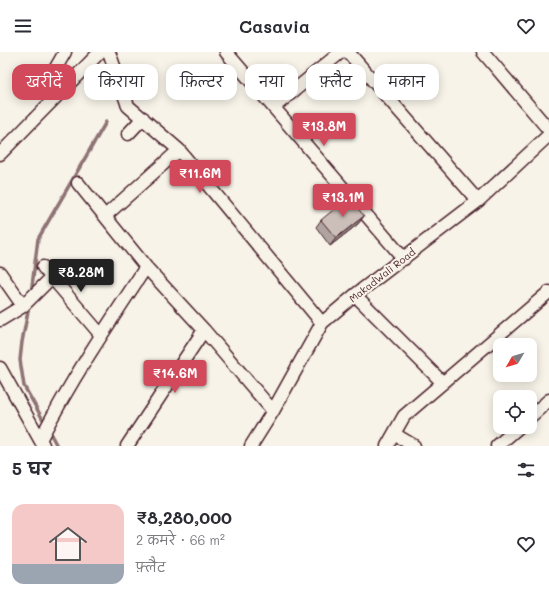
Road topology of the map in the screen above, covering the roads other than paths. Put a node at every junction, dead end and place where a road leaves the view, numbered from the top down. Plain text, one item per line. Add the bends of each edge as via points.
1 (65, 52) edge
2 (226, 52) edge
3 (341, 52) edge
4 (348, 52) edge
5 (483, 52) edge
6 (108, 53) edge
7 (58, 64) edge
8 (274, 107) junction
9 (143, 118) junction
10 (549, 130) edge
11 (128, 134) dead end
12 (549, 135) edge
13 (179, 150) junction
14 (0, 154) edge
15 (78, 183) dead end
16 (478, 201) junction
17 (105, 216) junction
18 (404, 258) junction
19 (43, 267) dead end
20 (146, 267) junction
21 (0, 273) edge
22 (52, 277) junction
23 (549, 292) edge
24 (355, 295) junction
25 (23, 306) junction
26 (0, 320) edge
27 (322, 323) junction
28 (204, 330) junction
29 (101, 335) junction
30 (0, 368) edge
31 (443, 383) junction
32 (549, 400) edge
33 (272, 411) junction
34 (537, 411) edge
35 (394, 434) junction
36 (511, 434) edge
37 (42, 443) edge
38 (127, 446) edge
39 (251, 446) edge
40 (387, 446) edge
41 (414, 446) edge
42 (497, 446) edge

1 - 7 street
2 - 8 street
3 - 8 street
4 - 16 street
5 - 10 street
6 - 9 street via 128,106
6 - 14 street
8 - 18 street
9 - 11 street
9 - 13 street
12 - 16 street, MakadWali Road
13 - 17 street
13 - 27 street
15 - 17 street
16 - 18 street, MakadWali Road
17 - 20 street
18 - 24 street, MakadWali Road
19 - 22 street
20 - 28 street
20 - 29 street
21 - 25 street
22 - 25 street
22 - 29 street
23 - 31 street
24 - 27 street, MakadWali Road
24 - 31 street
25 - 26 street
27 - 33 street, MakadWali Road
28 - 33 street
28 - 38 street
29 - 37 street via 52,417
30 - 37 street
31 - 35 street via 404,416
32 - 34 street
33 - 39 street, MakadWali Road
35 - 40 street
35 - 41 street
36 - 42 street

